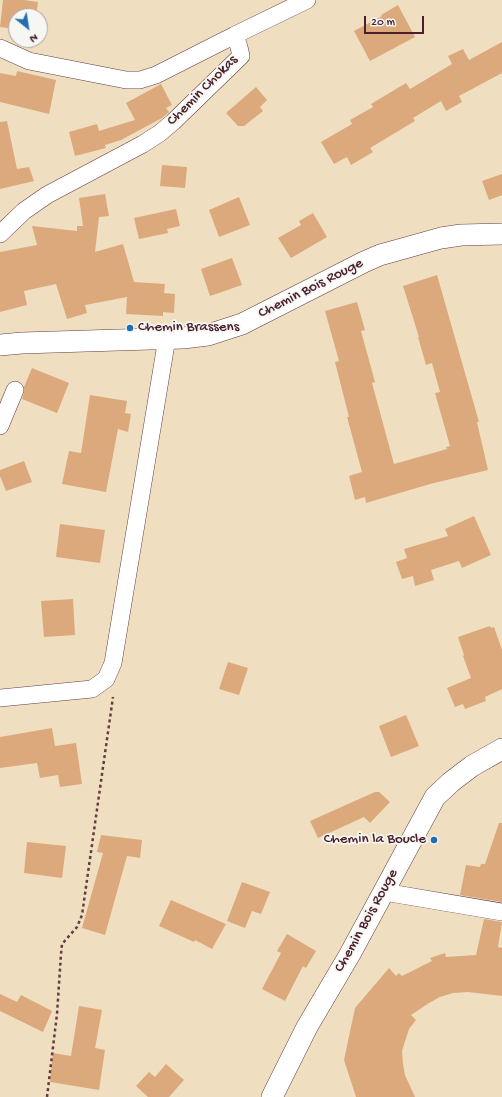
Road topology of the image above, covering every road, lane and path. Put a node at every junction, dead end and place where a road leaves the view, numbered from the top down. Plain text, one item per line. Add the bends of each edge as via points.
1 (307, 0) edge
2 (235, 35) junction
3 (0, 48) edge
4 (0, 234) edge
5 (502, 234) edge
6 (167, 338) junction
7 (0, 345) edge
8 (15, 390) dead end
9 (0, 426) edge
10 (0, 698) edge
11 (111, 704) dead end
12 (502, 749) edge
13 (384, 892) junction
14 (502, 912) edge
15 (47, 1097) edge
16 (272, 1097) edge

1 - 2 street
2 - 3 street, Chemin Chokas via 156,75 140,80 126,80 30,61
2 - 4 street, Chemin Chokas via 241,56 174,122 143,144 47,195 24,211
5 - 6 street, Chemin Bois Rouge via 441,238 380,255 242,324 208,334
6 - 7 street, Chemin Bois Rouge
6 - 10 street via 113,663 106,679 92,689
8 - 9 street
11 - 15 path via 82,915 78,927 62,944
12 - 13 street, Chemin Bois Rouge via 472,766 435,798
13 - 14 street
13 - 16 street, Chemin Bois Rouge via 307,1027

